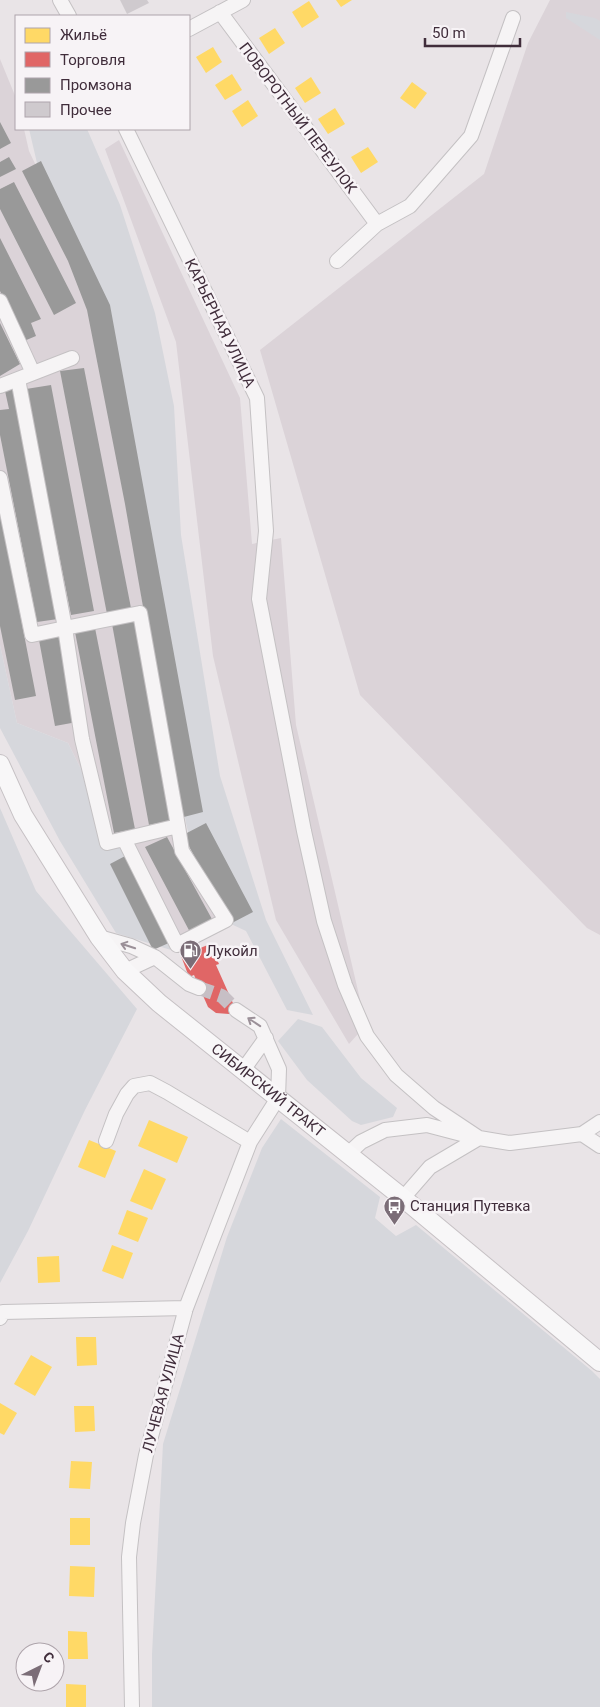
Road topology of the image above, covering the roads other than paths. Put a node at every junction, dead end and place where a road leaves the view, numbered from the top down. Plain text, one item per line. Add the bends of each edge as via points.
1 (60, 0) edge
2 (243, 0) edge
3 (220, 12) junction
4 (68, 15) edge
5 (513, 18) dead end
6 (190, 28) edge
7 (126, 130) edge
8 (377, 224) junction
9 (337, 261) dead end
10 (0, 301) edge
11 (72, 358) dead end
12 (33, 373) junction
13 (18, 379) junction
14 (0, 386) edge
15 (0, 478) edge
16 (66, 628) junction
17 (0, 764) edge
18 (178, 826) junction
19 (124, 839) junction
20 (99, 937) junction
21 (155, 957) junction
22 (125, 971) junction
23 (199, 988) tunnel mouth
24 (236, 1010) tunnel mouth
25 (266, 1038) junction
26 (243, 1070) junction
27 (278, 1098) junction
28 (600, 1122) edge
29 (582, 1134) junction
30 (479, 1138) junction
31 (106, 1141) dead end
32 (250, 1142) junction
33 (600, 1146) edge
34 (348, 1154) junction
35 (403, 1198) junction
36 (186, 1308) junction
37 (2, 1315) edge
38 (600, 1362) edge
39 (132, 1707) edge

1 - 4 street
2 - 3 street
3 - 6 street
3 - 8 street, ПОВОРОТНЫЙ ПЕРЕУЛОК
5 - 8 street via 471,136 410,206
7 - 30 street, КАРЬЕРНАЯ УЛИЦА via 257,398 266,531 259,599 324,921 345,985 367,1036 396,1075 434,1108
8 - 9 street
10 - 12 street
11 - 12 street
12 - 13 street
13 - 14 street
13 - 16 street
15 - 16 street via 32,635
16 - 18 street via 140,613
16 - 19 street via 82,739 107,843
17 - 20 main road, СИБИРСКИЙ ТРАКТ via 23,814
18 - 19 street
18 - 19 street via 182,851 226,920 177,945
21 -> 20 street
20 - 22 main road, СИБИРСКИЙ ТРАКТ
21 - 22 street
21 - 23 street
22 - 26 main road, СИБИРСКИЙ ТРАКТ via 159,1003
25 -> 24 street via 260,1026
25 - 26 street
25 - 27 street via 279,1069
26 - 27 main road, СИБИРСКИЙ ТРАКТ
27 - 32 street, ЛУЧЕВАЯ УЛИЦА
27 - 34 main road, СИБИРСКИЙ ТРАКТ
28 - 29 street
29 - 30 street via 510,1144
29 - 33 street
30 - 34 street via 427,1125 385,1130 361,1142
30 - 35 street via 430,1167
31 - 32 street via 127,1094 134,1086 150,1084
32 - 36 street, ЛУЧЕВАЯ УЛИЦА
34 - 35 main road, СИБИРСКИЙ ТРАКТ
35 - 38 main road, СИБИРСКИЙ ТРАКТ
36 - 37 street
36 - 39 street, ЛУЧЕВАЯ УЛИЦА via 146,1455 133,1523 129,1557

